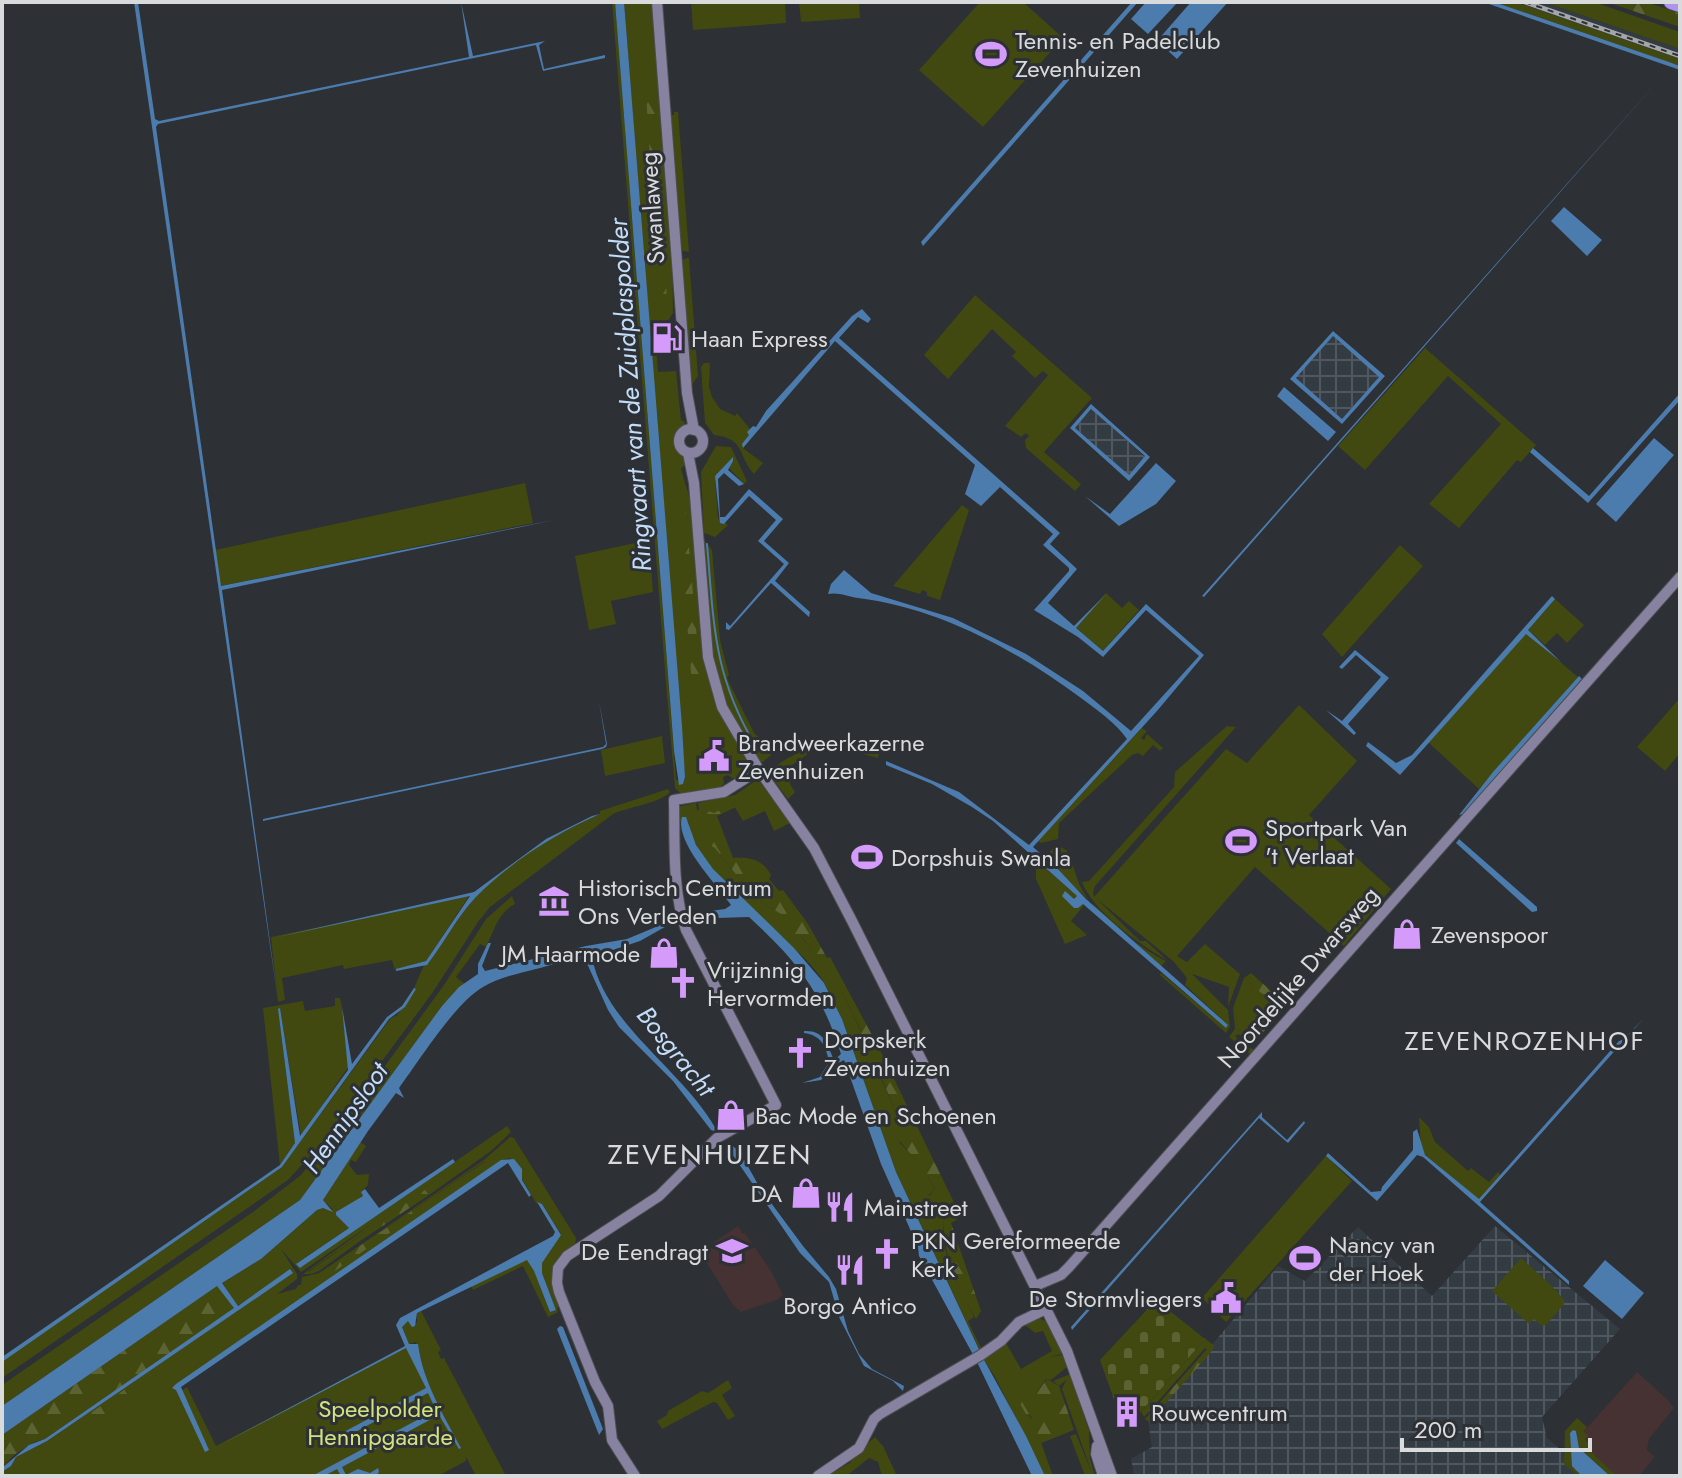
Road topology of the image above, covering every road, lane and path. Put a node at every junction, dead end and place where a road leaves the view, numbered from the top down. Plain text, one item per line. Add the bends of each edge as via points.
1 (657, 2) edge
2 (1671, 2) edge
3 (1680, 5) edge
4 (691, 430) junction
5 (692, 453) junction
6 (1680, 577) edge
7 (759, 770) junction
8 (1035, 1286) junction
9 (1046, 1309) junction
10 (1098, 1440) junction
11 (635, 1476) edge
12 (818, 1476) edge
13 (1103, 1476) edge
14 (1112, 1476) edge

1 - 4 street, Swanlaweg
2 - 3 highway
4 - 5 street via 679,442
4 - 5 street via 704,441
5 - 7 street via 710,670 730,724
6 - 8 street, Noordelijke Dwarsweg via 1069,1267
7 - 8 street via 814,848
7 - 11 street via 724,792 674,800 682,918 776,1105 717,1138 659,1196 563,1260 557,1273 608,1406 612,1440
8 - 9 street
9 - 10 street
9 - 12 street via 1024,1318 978,1357 880,1414 859,1448
10 - 13 street
10 - 14 street

